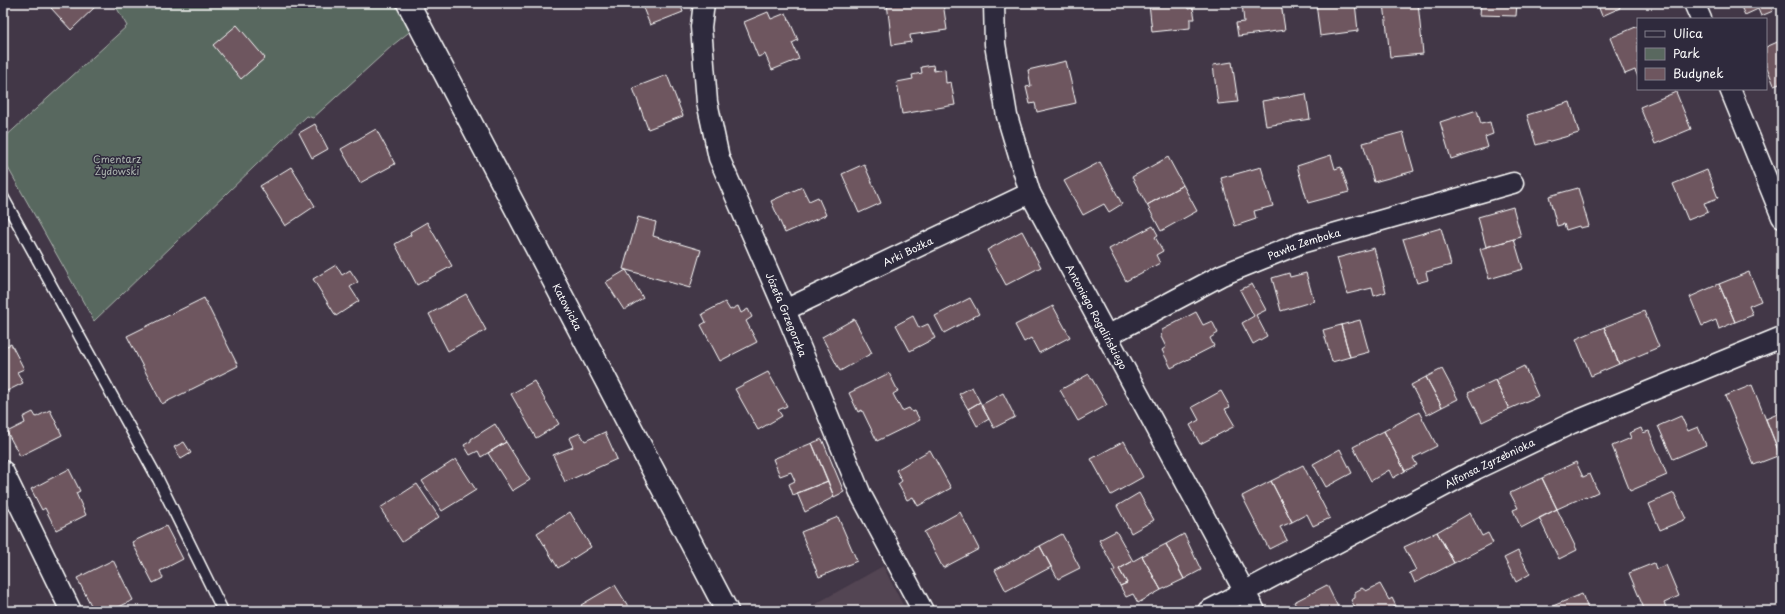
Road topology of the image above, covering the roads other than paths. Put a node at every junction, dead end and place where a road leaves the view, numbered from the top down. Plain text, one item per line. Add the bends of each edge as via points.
1 (408, 3) edge
2 (704, 3) edge
3 (994, 3) edge
4 (1694, 3) edge
5 (1701, 18) edge
6 (1730, 90) edge
7 (1513, 183) dead end
8 (1030, 193) junction
9 (3, 197) edge
10 (1782, 217) edge
11 (785, 310) junction
12 (1108, 336) junction
13 (1782, 337) edge
14 (3, 471) edge
15 (1245, 592) junction
16 (71, 611) edge
17 (223, 611) edge
18 (727, 611) edge
19 (923, 611) edge
20 (1208, 611) edge
21 (1255, 611) edge

1 - 18 street, Katowicka
2 - 11 street, Józefa Grzegorzka via 701,27 707,102 719,158
3 - 8 street, Antoniego Rogalińskiego via 995,44 1007,116
4 - 5 street
6 - 10 street
7 - 12 street, Pawła Zemboka via 1300,243 1222,275
8 - 11 street, Arki Bożka
8 - 12 street, Antoniego Rogalińskiego
9 - 17 lane via 158,479
11 - 19 street, Józefa Grzegorzka via 861,495
12 - 15 street, Antoniego Rogalińskiego
13 - 15 street, Alfonsa Zgrzebnioka via 1572,423 1476,470
14 - 16 street
15 - 20 street, Alfonsa Zgrzebnioka
15 - 21 street, Antoniego Rogalińskiego

